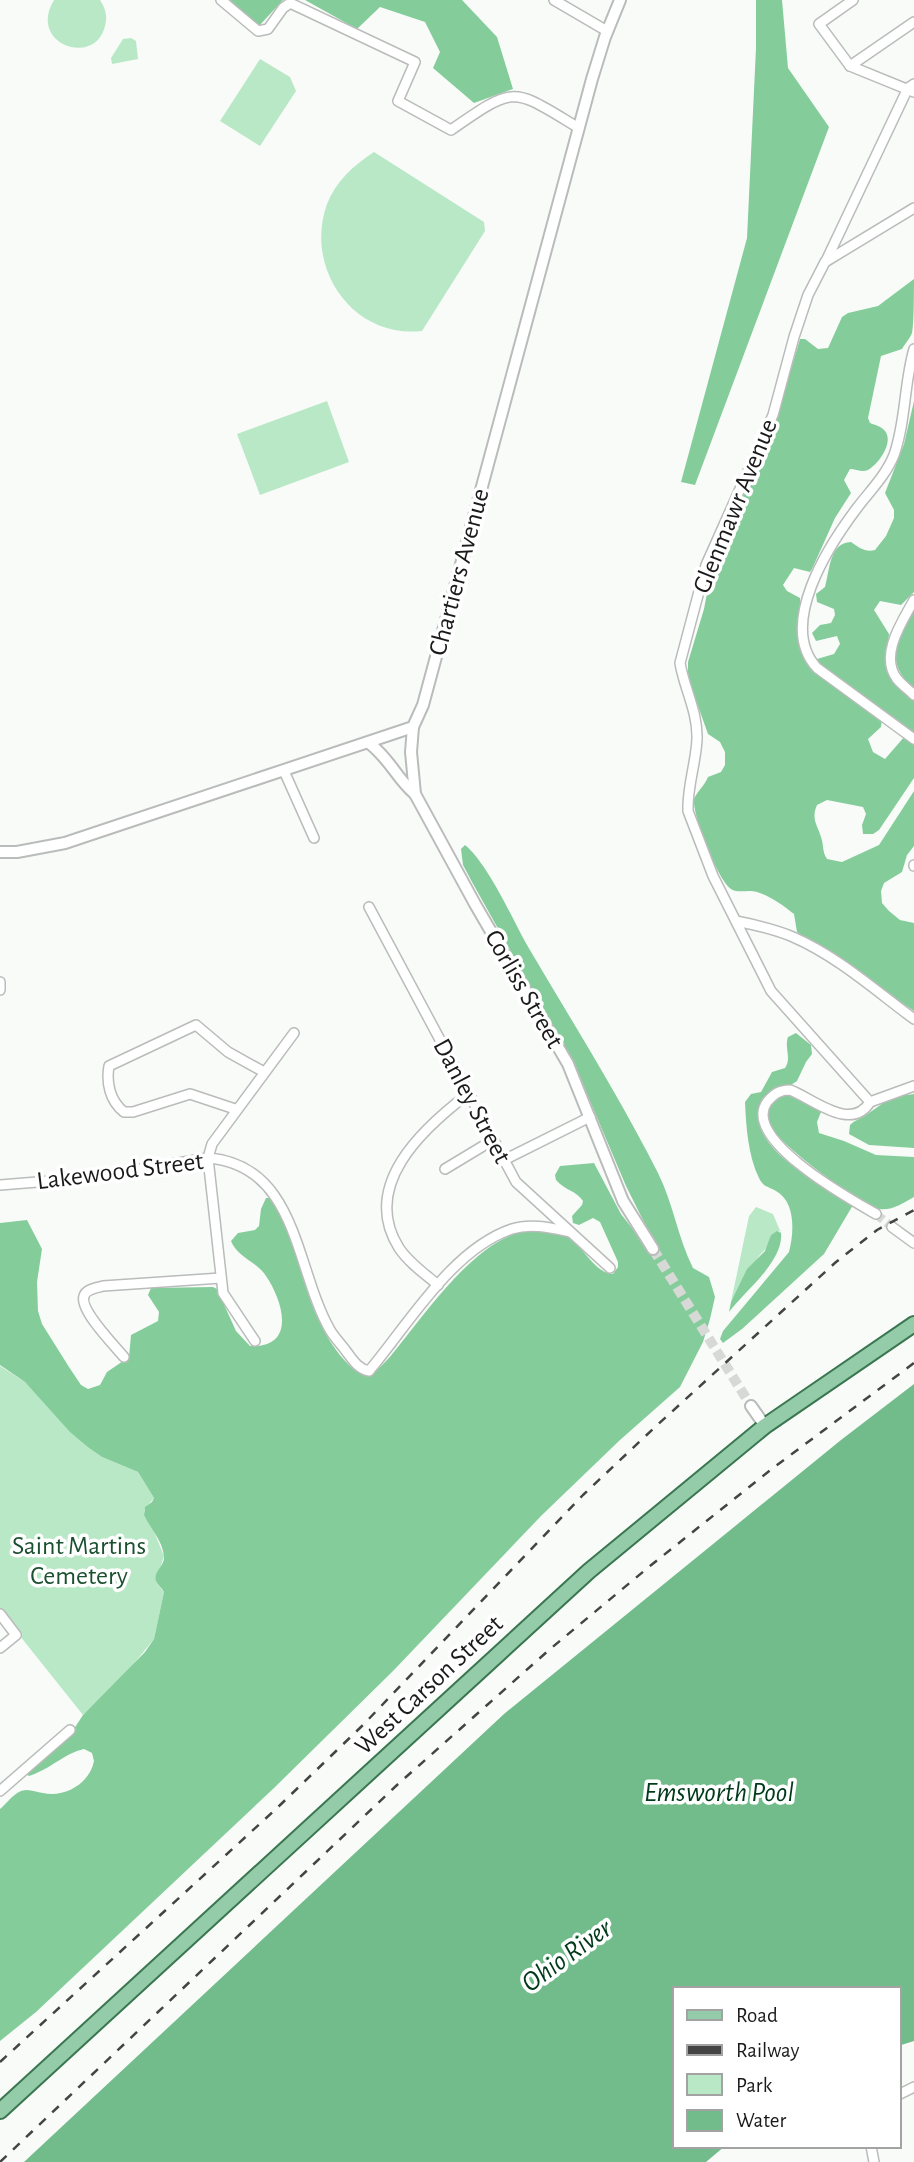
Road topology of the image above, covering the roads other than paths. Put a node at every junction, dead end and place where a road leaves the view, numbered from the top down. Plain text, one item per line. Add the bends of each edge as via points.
1 (221, 0) edge
2 (554, 0) edge
3 (621, 0) edge
4 (853, 0) edge
5 (914, 22) edge
6 (607, 31) junction
7 (849, 66) junction
8 (912, 88) edge
9 (579, 128) junction
10 (914, 208) edge
11 (825, 262) junction
12 (914, 349) edge
13 (914, 600) edge
14 (914, 695) edge
15 (413, 727) junction
16 (914, 739) edge
17 (369, 743) junction
18 (284, 771) junction
19 (415, 794) junction
20 (314, 838) dead end
21 (0, 852) edge
22 (369, 907) dead end
23 (736, 921) junction
24 (0, 982) edge
25 (0, 989) edge
26 (914, 1019) edge
27 (294, 1033) dead end
28 (264, 1072) junction
29 (914, 1086) edge
30 (468, 1094) junction
31 (870, 1102) junction
32 (235, 1109) junction
33 (590, 1117) junction
34 (493, 1140) junction
35 (208, 1158) junction
36 (503, 1160) junction
37 (445, 1169) dead end
38 (0, 1185) edge
39 (876, 1214) tunnel mouth
40 (892, 1227) tunnel mouth
41 (570, 1232) junction
42 (914, 1243) edge
43 (653, 1249) tunnel mouth
44 (610, 1268) dead end
45 (221, 1278) junction
46 (438, 1285) junction
47 (914, 1324) edge
48 (255, 1341) dead end
49 (124, 1357) dead end
50 (751, 1406) tunnel mouth
51 (765, 1426) junction
52 (0, 1615) edge
53 (0, 1648) edge
54 (70, 1730) dead end
55 (0, 1791) edge
56 (0, 2111) edge

1 - 9 street via 258,31 268,29 290,3 415,62 398,101 451,130 485,106 512,95 524,97
2 - 6 street
3 - 6 street, Chartiers Avenue
4 - 7 street via 820,24
5 - 7 street
6 - 9 street, Chartiers Avenue
7 - 8 street
8 - 11 street, Glenmawr Avenue
9 - 15 street, Chartiers Avenue via 423,705
10 - 11 street
11 - 23 street, Glenmawr Avenue via 808,295 773,415 706,565 680,663 698,738 688,811
12 - 16 street via 893,456 817,573 803,627 808,655 817,668
13 - 14 street via 895,637 890,665
15 - 17 street
15 - 19 street, Corliss Street
17 - 18 street
17 - 19 street via 385,755
18 - 20 street
18 - 21 street via 65,843
19 - 33 street, Corliss Street via 568,1064
22 - 30 street, Danley Street
23 - 26 street via 797,938
23 - 31 street, Glenmawr Avenue via 771,991
24 - 25 street
27 - 28 street
28 - 32 street
28 - 32 street via 228,1052 196,1026 109,1066 111,1093 124,1112 190,1094
29 - 31 street
30 - 34 street, Danley Street
30 - 46 street via 440,1115 404,1157 386,1201 387,1219 400,1248
31 - 39 street via 850,1115 782,1090 767,1103 762,1118 774,1141 793,1159
32 - 35 street via 212,1143
33 - 36 street
33 - 43 street, Corliss Street via 623,1201
34 - 36 street, Danley Street
34 - 37 street
35 - 38 street, Lakewood Street via 87,1178
35 - 45 street
35 - 46 street, Lakewood Street via 246,1168 278,1199 330,1330 360,1369 369,1371
36 - 41 street, Danley Street via 516,1182
40 - 42 street
41 - 44 street, Danley Street
41 - 46 street via 539,1226 512,1229 484,1244
45 - 48 street via 223,1293
45 - 49 street via 103,1286 84,1294 86,1311
47 - 51 main road, West Carson Street
50 - 51 street
51 - 56 main road, West Carson Street via 589,1571
52 - 53 street via 16,1635
54 - 55 street

